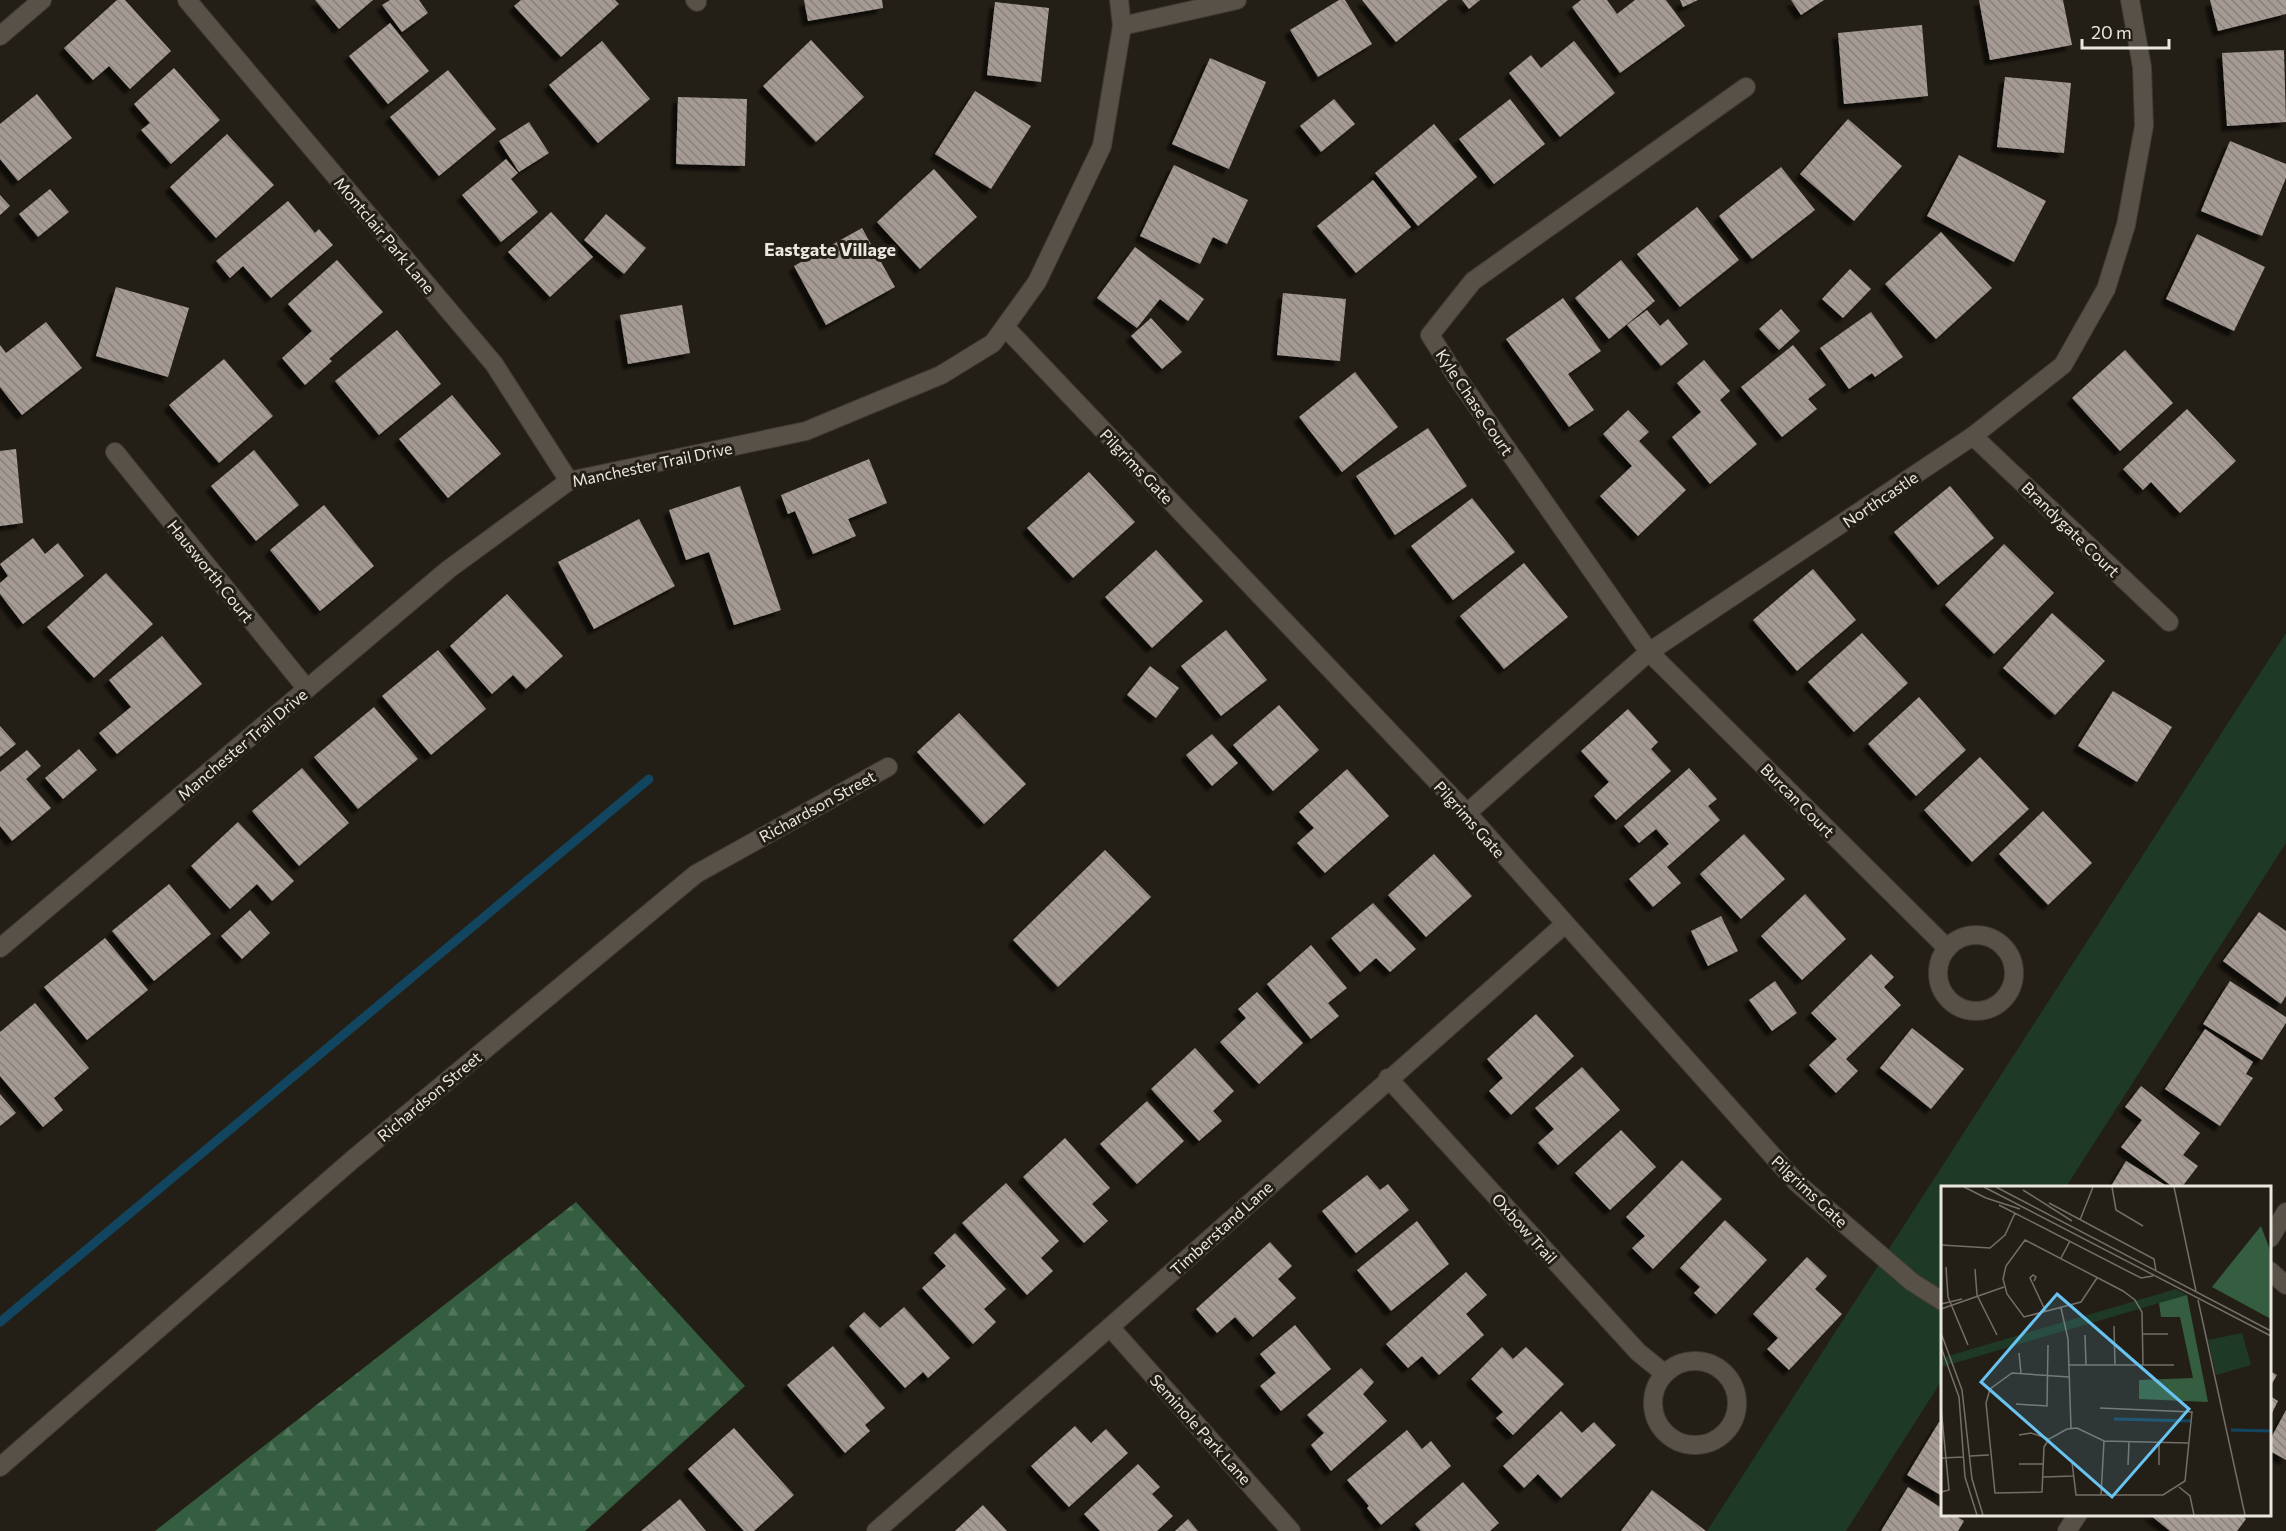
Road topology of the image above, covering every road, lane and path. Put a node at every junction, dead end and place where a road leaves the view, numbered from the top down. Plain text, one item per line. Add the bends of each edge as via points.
1 (42, 0) edge
2 (187, 0) edge
3 (1119, 0) edge
4 (1237, 0) edge
5 (2130, 0) edge
6 (1122, 26) junction
7 (0, 36) edge
8 (1746, 87) dead end
9 (1005, 327) junction
10 (1973, 436) junction
11 (116, 452) dead end
12 (569, 481) junction
13 (2169, 622) dead end
14 (1649, 652) junction
15 (307, 689) junction
16 (888, 767) dead end
17 (1467, 813) junction
18 (1565, 924) junction
19 (1, 946) edge
20 (1947, 948) junction
21 (1388, 1078) junction
22 (2286, 1212) edge
23 (2271, 1236) edge
24 (2271, 1272) edge
25 (2286, 1285) edge
26 (1941, 1300) edge
27 (1110, 1327) junction
28 (1665, 1374) junction
29 (0, 1467) edge
30 (2077, 1516) edge
31 (876, 1531) edge
32 (1291, 1531) edge
33 (2067, 1531) edge

1 - 7 street
2 - 12 street, Montclair Park Lane via 494,364
3 - 6 street, Manchester Trail Drive
4 - 6 street
5 - 10 street, Northcastle via 2142,67 2144,126 2126,225 2106,288 2063,365
6 - 9 street, Manchester Trail Drive via 1102,146 1037,282
8 - 14 street, Kyle Chase Court via 1473,281 1430,335
9 - 12 street, Manchester Trail Drive via 993,343 941,375 806,431
9 - 17 street, Pilgrims Gate
10 - 13 street, Brandygate Court
10 - 14 street, Northcastle
11 - 15 street, Hausworth Court
12 - 15 street, Manchester Trail Drive via 448,569
14 - 17 street, Northcastle
14 - 20 street, Burcan Court
15 - 19 street, Manchester Trail Drive
16 - 29 street, Richardson Street via 696,874 352,1160
17 - 18 street, Pilgrims Gate
18 - 21 street, Timberstand Lane
18 - 26 street, Pilgrims Gate via 1797,1183 1912,1282
20 - 20 street via 1938,970 1939,982 1952,1003 1976,1011 1988,1009 2008,994 2014,970 2011,958 1999,943 1970,936
21 - 27 street, Timberstand Lane
21 - 28 street, Oxbow Trail via 1638,1352
22 - 23 street
24 - 25 street
27 - 31 street, Timberstand Lane
27 - 32 street, Seminole Park Lane
28 - 28 street via 1689,1361 1716,1366 1734,1387 1737,1400 1730,1427 1720,1437 1694,1446 1668,1436 1658,1426 1652,1398
30 - 33 street

